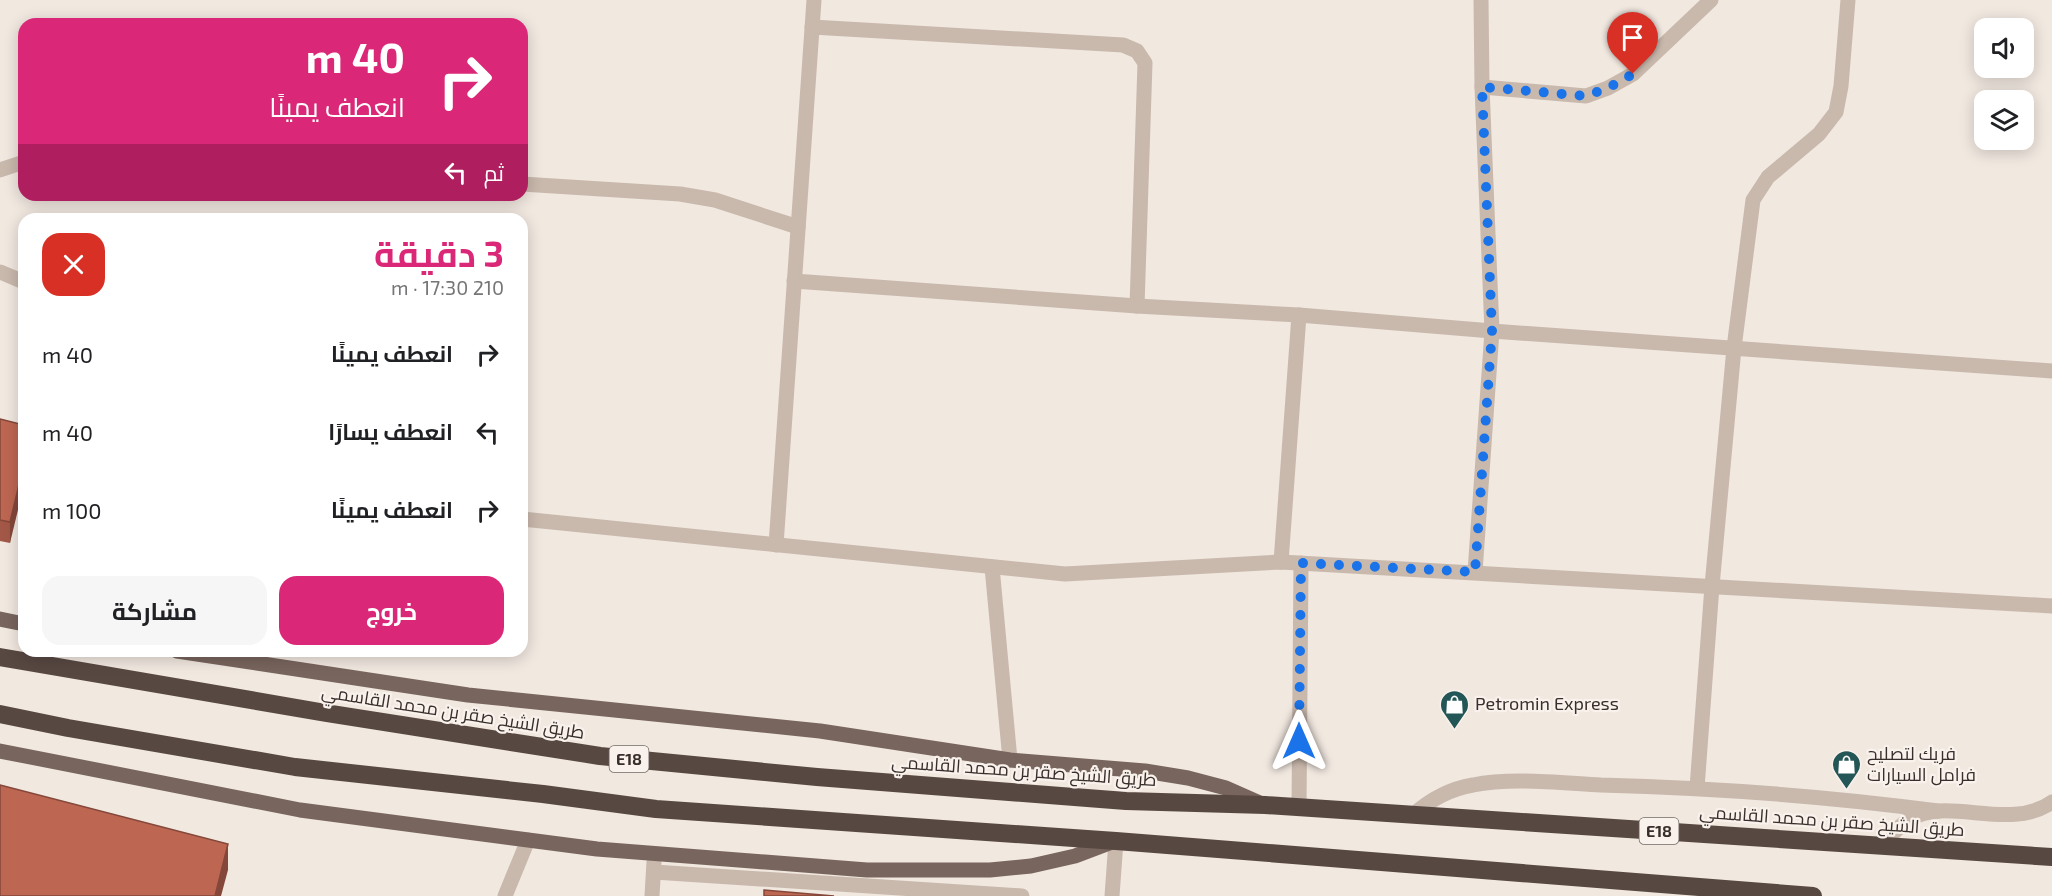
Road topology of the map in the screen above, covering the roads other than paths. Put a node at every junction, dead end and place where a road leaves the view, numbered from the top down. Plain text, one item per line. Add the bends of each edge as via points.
1 (814, 0) edge
2 (1481, 0) edge
3 (1712, 0) edge
4 (1848, 0) edge
5 (812, 27) junction
6 (1482, 87) junction
7 (18, 164) edge
8 (0, 171) edge
9 (528, 184) edge
10 (798, 227) junction
11 (0, 272) edge
12 (18, 280) edge
13 (794, 281) junction
14 (1137, 306) junction
15 (1299, 315) junction
16 (1492, 331) junction
17 (1734, 348) junction
18 (2052, 371) edge
19 (528, 520) edge
20 (776, 545) junction
21 (1281, 562) junction
22 (1301, 563) junction
23 (992, 567) junction
24 (1475, 572) junction
25 (1712, 586) junction
26 (2052, 606) edge
27 (0, 619) edge
28 (18, 623) edge
29 (0, 657) edge
30 (217, 657) edge
31 (0, 714) edge
32 (0, 752) edge
33 (1010, 760) junction
34 (1697, 788) junction
35 (2052, 802) edge
36 (1265, 806) junction
37 (1299, 808) junction
38 (1938, 811) junction
39 (1413, 815) junction
40 (528, 840) junction
41 (1116, 841) junction
42 (1883, 845) junction
43 (656, 853) junction
44 (2052, 857) edge
45 (654, 872) junction
46 (505, 896) edge
47 (652, 896) edge
48 (1022, 896) edge
49 (1112, 896) edge
50 (1813, 896) edge

1 - 5 street
2 - 6 street
3 - 6 street via 1633,74 1608,88 1586,96
4 - 17 street via 1836,112 1819,134 1768,177 1753,200
5 - 10 street
5 - 14 street via 1123,45 1137,51 1144,63
6 - 16 street
7 - 8 street
9 - 10 street via 704,198
10 - 13 street
11 - 12 street
13 - 14 street
13 - 20 street
14 - 15 street
15 - 16 street
15 - 21 street
16 - 17 street
16 - 24 street
17 - 18 street
17 - 25 street
19 - 20 street
20 - 23 street
21 - 22 street
21 - 23 street via 1065,574
22 - 24 street
22 - 37 street
23 - 33 street
24 - 25 street
25 - 26 street
25 - 34 street
27 - 28 main road
29 - 36 highway, طريق الشيخ صقر بن محمد القاسمي / E18 via 600,756 1115,800
30 - 33 main road via 468,695 820,731
31 - 41 highway via 295,767 656,809
32 - 40 main road via 300,810
33 - 36 main road via 1188,778 1226,788
34 - 38 street via 1865,801
34 - 39 street via 1491,782 1442,794
35 - 38 street via 2013,814
36 - 37 highway, طريق الشيخ صقر بن محمد القاسمي / E18
37 - 39 highway, طريق الشيخ صقر بن محمد القاسمي / E18
38 - 42 street via 1909,819
39 - 42 highway, طريق الشيخ صقر بن محمد القاسمي / E18
40 - 43 main road
40 - 46 street
41 - 43 main road via 1031,866 990,870 867,870
41 - 49 street
41 - 50 highway
42 - 44 highway, طريق الشيخ صقر بن محمد القاسمي / E18
43 - 45 street
45 - 47 street
45 - 48 street

